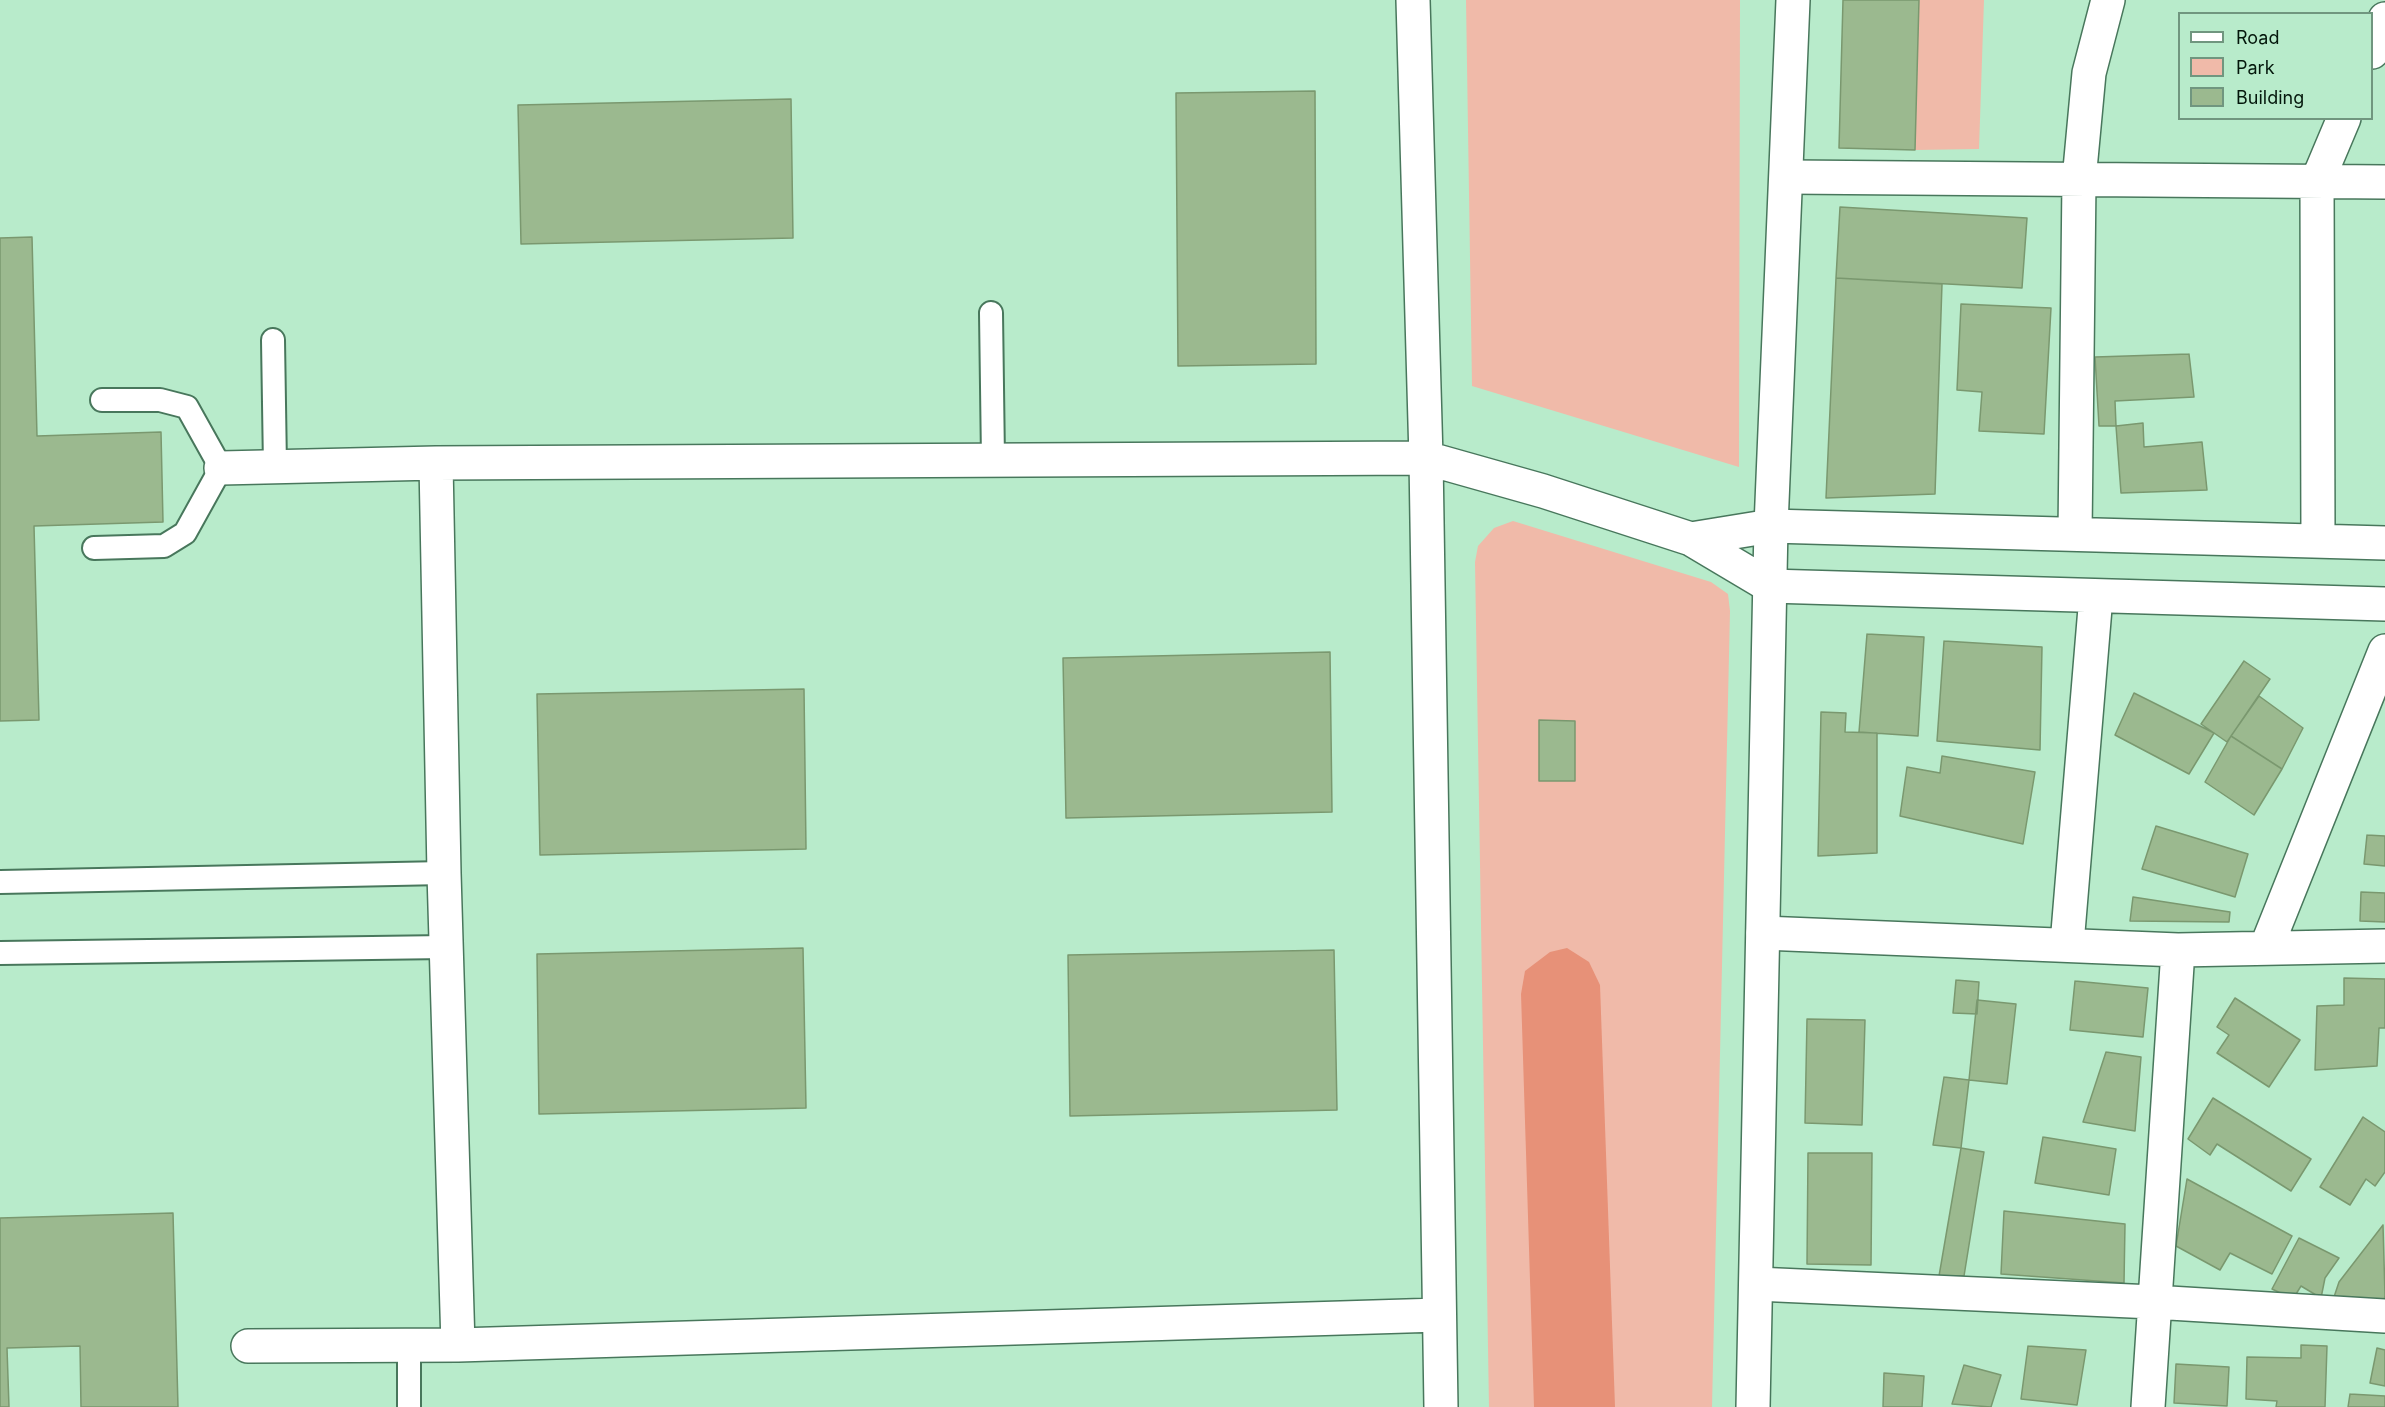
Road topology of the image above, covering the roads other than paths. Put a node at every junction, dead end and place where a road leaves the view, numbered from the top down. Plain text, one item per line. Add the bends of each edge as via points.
1 (1413, 0) edge
2 (1793, 0) edge
3 (2108, 0) edge
4 (2385, 19) edge
5 (2373, 49) edge
6 (2343, 120) edge
7 (1788, 177) junction
8 (2079, 180) junction
9 (2317, 182) junction
10 (2385, 182) edge
11 (991, 313) dead end
12 (273, 340) dead end
13 (102, 400) dead end
14 (1426, 458) junction
15 (993, 460) junction
16 (436, 463) junction
17 (275, 467) junction
18 (221, 468) junction
19 (1771, 526) junction
20 (2075, 534) junction
21 (1691, 539) junction
22 (2318, 541) junction
23 (2385, 543) edge
24 (94, 548) dead end
25 (1770, 586) junction
26 (2096, 596) junction
27 (2385, 604) edge
28 (2385, 651) edge
29 (444, 873) junction
30 (0, 882) edge
31 (1763, 933) junction
32 (2067, 944) junction
33 (2385, 946) edge
34 (446, 947) junction
35 (2266, 948) junction
36 (2178, 950) junction
37 (0, 953) edge
38 (1756, 1284) junction
39 (2153, 1302) junction
40 (1439, 1315) junction
41 (2385, 1316) edge
42 (458, 1345) junction
43 (248, 1346) dead end
44 (408, 1347) junction
45 (409, 1407) edge
46 (1441, 1407) edge
47 (1753, 1407) edge
48 (2148, 1407) edge

1 - 14 street
2 - 7 street
3 - 8 street via 2089,73
4 - 5 street
6 - 9 street
7 - 8 street
7 - 19 street
8 - 9 street
8 - 20 street
9 - 10 street
9 - 22 street
11 - 15 lane
12 - 17 lane
13 - 18 lane via 160,400 187,407
14 - 15 street
14 - 21 street
14 - 40 street
15 - 16 street
16 - 17 street
16 - 29 street
17 - 18 street
18 - 24 lane via 184,533 164,546
19 - 20 street
19 - 21 street
19 - 25 street
20 - 22 street
21 - 25 street
22 - 23 street
25 - 26 street
25 - 31 street
26 - 27 street
26 - 32 street
28 - 35 street
29 - 30 lane
29 - 34 street
31 - 32 street
31 - 38 street
32 - 36 street
33 - 35 street
34 - 37 lane
34 - 42 street
35 - 36 street
36 - 39 street
38 - 39 street
38 - 47 street
39 - 41 street
39 - 48 street
40 - 42 street
40 - 46 street
42 - 44 street
43 - 44 street
44 - 45 lane

